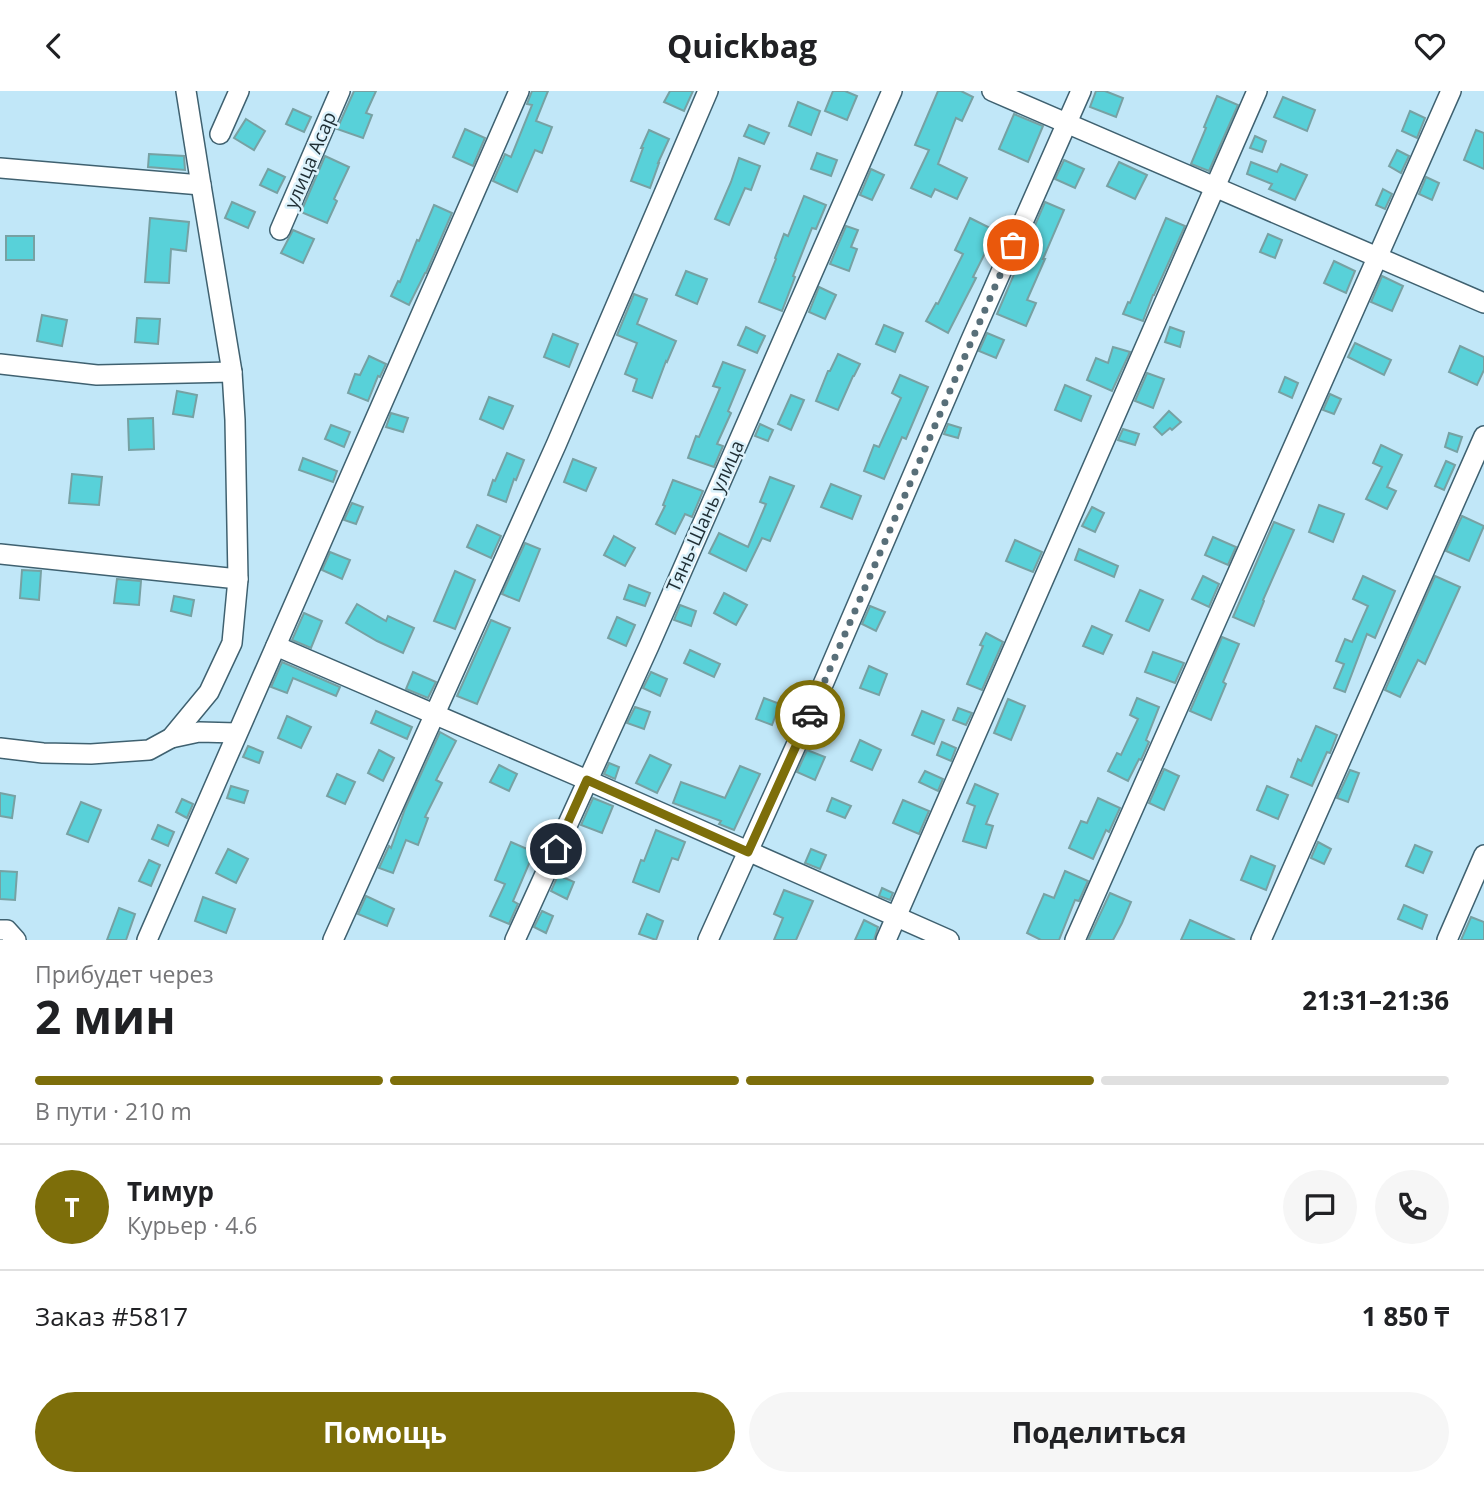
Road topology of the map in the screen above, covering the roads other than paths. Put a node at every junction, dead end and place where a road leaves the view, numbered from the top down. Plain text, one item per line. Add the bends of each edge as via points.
1 (186, 91) edge
2 (239, 91) edge
3 (340, 91) edge
4 (519, 91) edge
5 (708, 91) edge
6 (892, 91) edge
7 (992, 91) edge
8 (1081, 91) edge
9 (1256, 91) edge
10 (1451, 91) edge
11 (1066, 124) junction
12 (220, 134) dead end
13 (0, 168) edge
14 (201, 185) junction
15 (1214, 187) junction
16 (280, 230) dead end
17 (1377, 257) junction
18 (1484, 303) edge
19 (0, 364) edge
20 (232, 372) junction
21 (1484, 436) edge
22 (0, 554) edge
23 (238, 579) junction
24 (276, 646) junction
25 (435, 715) junction
26 (237, 733) junction
27 (171, 738) junction
28 (0, 748) edge
29 (587, 780) junction
30 (748, 852) junction
31 (1484, 855) edge
32 (896, 917) junction
33 (0, 930) edge
34 (16, 940) edge
35 (147, 940) edge
36 (333, 940) edge
37 (515, 940) edge
38 (708, 940) edge
39 (886, 940) edge
40 (948, 940) edge
41 (1075, 940) edge
42 (1261, 940) edge
43 (1447, 940) edge

1 - 14 street
2 - 12 street
3 - 16 street, улица Асар
4 - 24 street
5 - 25 street
6 - 29 street, Тянь-Шань улица
7 - 11 street
8 - 11 street
9 - 15 street
10 - 17 street
11 - 15 street
11 - 30 street
13 - 14 street
14 - 20 street
15 - 17 street
15 - 32 street
17 - 18 street
17 - 41 street
19 - 20 street via 97,375
20 - 23 street
21 - 42 street
22 - 23 street
23 - 27 street via 232,643 209,692
24 - 25 street
24 - 26 street
25 - 29 street
25 - 36 street
26 - 27 street via 199,732
26 - 35 street
27 - 28 street via 149,750 91,754
29 - 30 street
29 - 37 street, Тянь-Шань улица
30 - 32 street
30 - 38 street
31 - 43 street
32 - 39 street
32 - 40 street
33 - 34 street via 7,930

